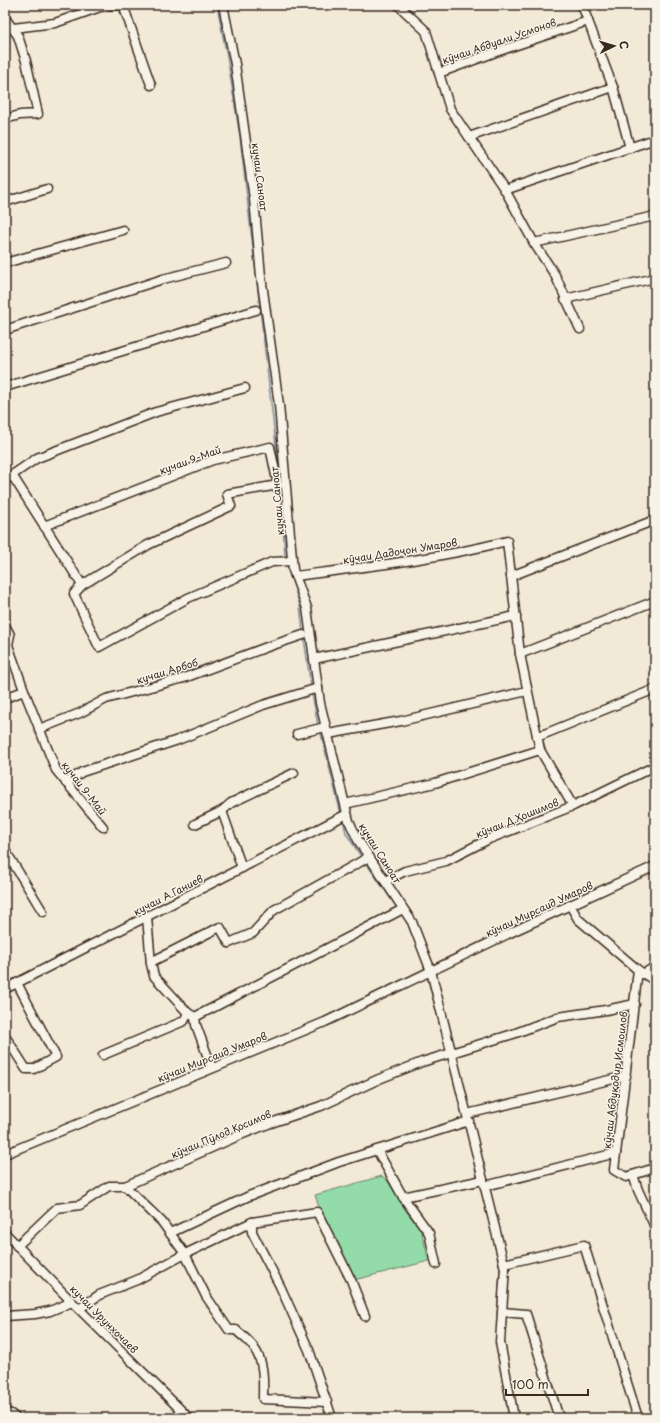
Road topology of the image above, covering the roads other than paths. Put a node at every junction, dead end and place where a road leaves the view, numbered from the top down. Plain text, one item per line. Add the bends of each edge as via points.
1 (117, 5) edge
2 (123, 5) edge
3 (223, 5) edge
4 (398, 5) edge
5 (582, 5) edge
6 (5, 18) edge
7 (588, 21) junction
8 (9, 29) edge
9 (439, 73) junction
10 (151, 85) dead end
11 (613, 87) junction
12 (5, 119) edge
13 (469, 137) junction
14 (655, 139) edge
15 (630, 148) junction
16 (47, 189) dead end
17 (505, 190) junction
18 (5, 202) edge
19 (655, 216) edge
20 (123, 230) dead end
21 (534, 243) junction
22 (5, 263) edge
23 (226, 264) dead end
24 (655, 278) edge
25 (565, 299) junction
26 (256, 310) dead end
27 (580, 328) dead end
28 (5, 330) edge
29 (5, 387) edge
30 (245, 388) dead end
31 (8, 478) edge
32 (655, 520) edge
33 (44, 526) junction
34 (288, 561) junction
35 (295, 576) junction
36 (511, 576) junction
37 (82, 585) junction
38 (655, 601) edge
39 (516, 616) junction
40 (5, 625) edge
41 (303, 635) dead end
42 (7, 641) edge
43 (520, 654) junction
44 (314, 659) junction
45 (655, 689) edge
46 (314, 690) junction
47 (24, 691) junction
48 (527, 691) junction
49 (5, 698) edge
50 (39, 729) junction
51 (323, 730) junction
52 (297, 734) dead end
53 (537, 737) junction
54 (540, 750) junction
55 (655, 766) edge
56 (294, 773) dead end
57 (66, 783) junction
58 (345, 804) junction
59 (573, 806) junction
60 (222, 811) junction
61 (344, 816) junction
62 (194, 824) dead end
63 (103, 827) dead end
64 (5, 850) edge
65 (366, 859) junction
66 (655, 866) edge
67 (242, 868) junction
68 (385, 881) junction
69 (570, 905) junction
70 (400, 910) junction
71 (43, 912) dead end
72 (147, 917) junction
73 (151, 962) junction
74 (655, 967) edge
75 (428, 972) junction
76 (640, 972) junction
77 (655, 981) edge
78 (17, 983) junction
79 (5, 989) edge
80 (635, 1004) junction
81 (191, 1015) junction
82 (5, 1036) edge
83 (449, 1053) junction
84 (103, 1055) dead end
85 (212, 1068) junction
86 (626, 1076) junction
87 (466, 1120) junction
88 (377, 1150) junction
89 (616, 1153) junction
90 (5, 1154) edge
91 (655, 1168) edge
92 (633, 1175) junction
93 (484, 1183) junction
94 (125, 1186) junction
95 (403, 1197) junction
96 (252, 1222) junction
97 (655, 1227) edge
98 (5, 1233) edge
99 (170, 1233) junction
100 (17, 1246) junction
101 (185, 1254) junction
102 (436, 1264) dead end
103 (504, 1264) junction
104 (72, 1302) junction
105 (79, 1309) junction
106 (502, 1312) junction
107 (5, 1316) edge
108 (365, 1316) dead end
109 (327, 1402) junction
110 (5, 1412) edge
111 (16, 1418) edge
112 (189, 1418) edge
113 (332, 1418) edge
114 (514, 1418) edge
115 (559, 1418) edge
116 (638, 1418) edge

1 - 8 street via 100,7 55,23
2 - 10 street
3 - 34 street, кучаи Саноат via 235,64 254,199 261,276 279,405
4 - 9 street via 426,32
5 - 7 street
6 - 8 street
7 - 9 street, кӯчаи Абдуали Усмонов
7 - 11 street
8 - 12 street via 18,36 38,114
9 - 13 street via 450,109
11 - 13 street
11 - 15 street
13 - 17 street
14 - 15 street
15 - 17 street
16 - 18 street
17 - 21 street
19 - 21 street
20 - 22 street
21 - 25 street via 555,275
23 - 28 street via 163,279
24 - 25 street
25 - 27 street
26 - 29 street
30 - 31 street via 156,412 37,458
31 - 33 street
32 - 36 street
33 - 37 street
33 - 37 street, кучаи 9-Май via 213,460 270,447 278,485 227,494 231,506 148,545
34 - 35 street, кучаи Саноат
34 - 37 street via 272,562 188,598 99,647 74,594
35 - 36 street, кӯчаи Дадоҷон Умаров via 393,564 507,541
35 - 44 street, кучаи Саноат via 307,608
36 - 39 street
38 - 43 street
39 - 43 street
39 - 44 street
40 - 42 street, кучаи 9-Май via 10,635
41 - 50 street, кучаи Арбоб via 184,678 106,699 80,713
42 - 47 street, кучаи 9-Май
43 - 48 street
44 - 46 street, кучаи Саноат
45 - 53 street
46 - 51 street, кучаи Саноат
46 - 57 street via 263,705 178,740 82,772
47 - 49 street
47 - 50 street, кучаи 9-Май
48 - 51 street via 400,721
48 - 53 street
50 - 57 street, кучаи 9-Май via 56,770
51 - 52 street
51 - 58 street, кучаи Саноат
53 - 54 street
54 - 58 street via 435,783
54 - 59 street
55 - 59 street, кӯчаи Д.Ҳошимов
56 - 60 street via 231,803
57 - 63 street, кучаи 9-Май
58 - 61 street, кучаи Саноат
59 - 68 street, кӯчаи Д.Ҳошимов via 489,839 446,861 405,871
60 - 62 street
60 - 67 street
61 - 65 street, кучаи Саноат via 349,821
61 - 67 street, кучаи А.Ганиев
64 - 71 street
65 - 68 street, кучаи Саноат
65 - 73 street via 274,910 253,933 229,943 220,927
66 - 69 street, кӯчаи Мирсаид Умаров
67 - 72 street, кучаи А.Ганиев
68 - 70 street, кучаи Саноат
69 - 75 street, кӯчаи Мирсаид Умаров
69 - 76 street via 578,919
70 - 75 street, кучаи Саноат via 412,922
70 - 81 street
72 - 73 street
72 - 78 street, кучаи А.Ганиев
73 - 81 street via 154,976
74 - 76 street
75 - 83 street, кучаи Саноат
75 - 85 street, кӯчаи Мирсаид Умаров via 325,1022
76 - 77 street
76 - 80 street, кӯчаи Абдуқодир Исмоилов
78 - 79 street, кучаи А.Ганиев
78 - 82 street via 56,1057 34,1069 26,1069
80 - 83 street, кӯчаи Пӯлод Қосимов via 558,1017 513,1034
80 - 86 street, кӯчаи Абдуқодир Исмоилов
81 - 84 street via 184,1021
81 - 85 street
83 - 87 street, кучаи Саноат
83 - 94 street, кӯчаи Пӯлод Қосимов via 379,1079 321,1106 268,1124
85 - 90 street, кӯчаи Мирсаид Умаров
86 - 87 street
86 - 89 street, кӯчаи Абдуқодир Исмоилов
87 - 88 street
87 - 93 street, кучаи Саноат
88 - 95 street
88 - 99 street via 249,1196
89 - 92 street, кӯчаи Абдуқодир Исмоилов via 614,1170 626,1177
89 - 93 street
91 - 92 street
92 - 97 street
93 - 95 street
93 - 103 street, кучаи Саноат
94 - 99 street
94 - 100 street, кӯчаи Пӯлод Қосимов via 109,1186 80,1205 57,1208
95 - 102 street via 429,1233
96 - 101 street
96 - 108 street via 317,1212 351,1280
96 - 109 street via 252,1232 309,1350
98 - 100 street, кучаи Урунхочаев
99 - 101 street
100 - 104 street, кучаи Урунхочаев
101 - 105 street via 137,1280 99,1294
101 - 109 street via 206,1296 229,1330 236,1330 254,1348 262,1365 263,1399
103 - 106 street, кучаи Саноат
103 - 116 street via 584,1244
104 - 105 street, кучаи Урунхочаев
104 - 107 street via 50,1311
105 - 112 street, кучаи Урунхочаев
106 - 114 street, кучаи Саноат via 500,1342
106 - 115 street via 526,1314
109 - 113 street
110 - 111 street

